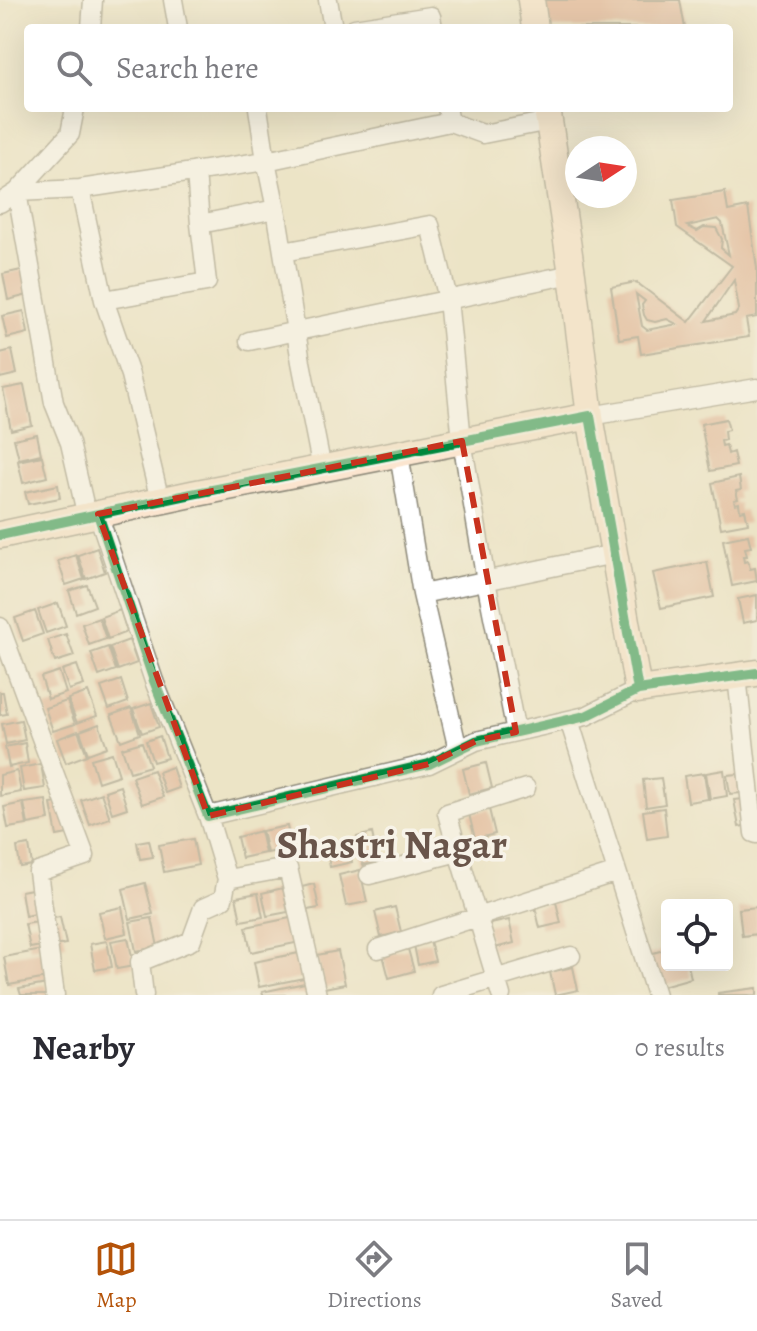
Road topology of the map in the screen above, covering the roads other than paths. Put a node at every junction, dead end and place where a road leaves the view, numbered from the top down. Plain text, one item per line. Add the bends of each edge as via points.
1 (93, 0) edge
2 (173, 0) edge
3 (328, 0) edge
4 (531, 0) edge
5 (91, 24) edge
6 (177, 24) edge
7 (332, 24) edge
8 (380, 24) edge
9 (432, 24) edge
10 (534, 24) edge
11 (74, 112) edge
12 (259, 112) edge
13 (548, 114) edge
14 (448, 115) edge
15 (266, 161) junction
16 (196, 171) junction
17 (80, 189) junction
18 (17, 192) junction
19 (0, 203) edge
20 (276, 209) junction
21 (200, 224) junction
22 (283, 252) junction
23 (572, 274) junction
24 (448, 299) junction
25 (104, 300) junction
26 (296, 330) junction
27 (249, 341) dead end
28 (757, 388) edge
29 (590, 416) junction
30 (462, 441) junction
31 (399, 454) junction
32 (322, 469) junction
33 (160, 501) junction
34 (92, 516) junction
35 (0, 535) edge
36 (614, 554) junction
37 (486, 581) junction
38 (422, 594) junction
39 (0, 627) edge
40 (747, 675) edge
41 (638, 690) junction
42 (569, 720) junction
43 (516, 732) junction
44 (458, 750) junction
45 (526, 788) dead end
46 (208, 816) junction
47 (757, 834) edge
48 (458, 852) junction
49 (617, 872) junction
50 (369, 875) dead end
51 (227, 879) junction
52 (477, 917) junction
53 (378, 949) dead end
54 (571, 956) dead end
55 (499, 987) edge
56 (55, 995) edge
57 (144, 995) edge
58 (317, 995) edge
59 (441, 995) edge
60 (656, 995) edge

1 - 5 street
2 - 6 street
3 - 7 street
4 - 10 street
8 - 9 street via 431,16
11 - 18 street via 70,134
12 - 15 street
13 - 14 street via 483,134
13 - 23 street
14 - 15 street
15 - 16 street
15 - 20 street
16 - 17 street
16 - 21 street
17 - 18 street
17 - 25 street
18 - 19 street
18 - 34 street via 54,403
20 - 21 street
20 - 22 street
21 - 25 street via 207,282
22 - 24 street via 430,225
22 - 26 street
23 - 24 street
23 - 29 street
24 - 26 street
24 - 30 street
25 - 33 street via 130,375
26 - 27 street
26 - 32 street
28 - 29 street
29 - 30 street
29 - 36 street
30 - 31 street
30 - 37 street
31 - 32 street
31 - 38 street
32 - 33 street
33 - 34 street
34 - 35 street
34 - 46 street
36 - 37 street
36 - 41 street
37 - 38 street
37 - 43 street
38 - 44 street
39 - 56 street via 85,856 38,872
40 - 41 street
40 - 47 street
41 - 42 street
42 - 43 street
42 - 49 street
43 - 44 street
44 - 46 street via 429,764
45 - 48 street via 447,813
46 - 51 street
48 - 50 street
48 - 52 street
49 - 52 street
49 - 60 street
51 - 57 street via 223,899 203,908 191,941 140,962
51 - 58 street via 288,868
52 - 53 street
52 - 55 street
54 - 55 street
55 - 59 street

